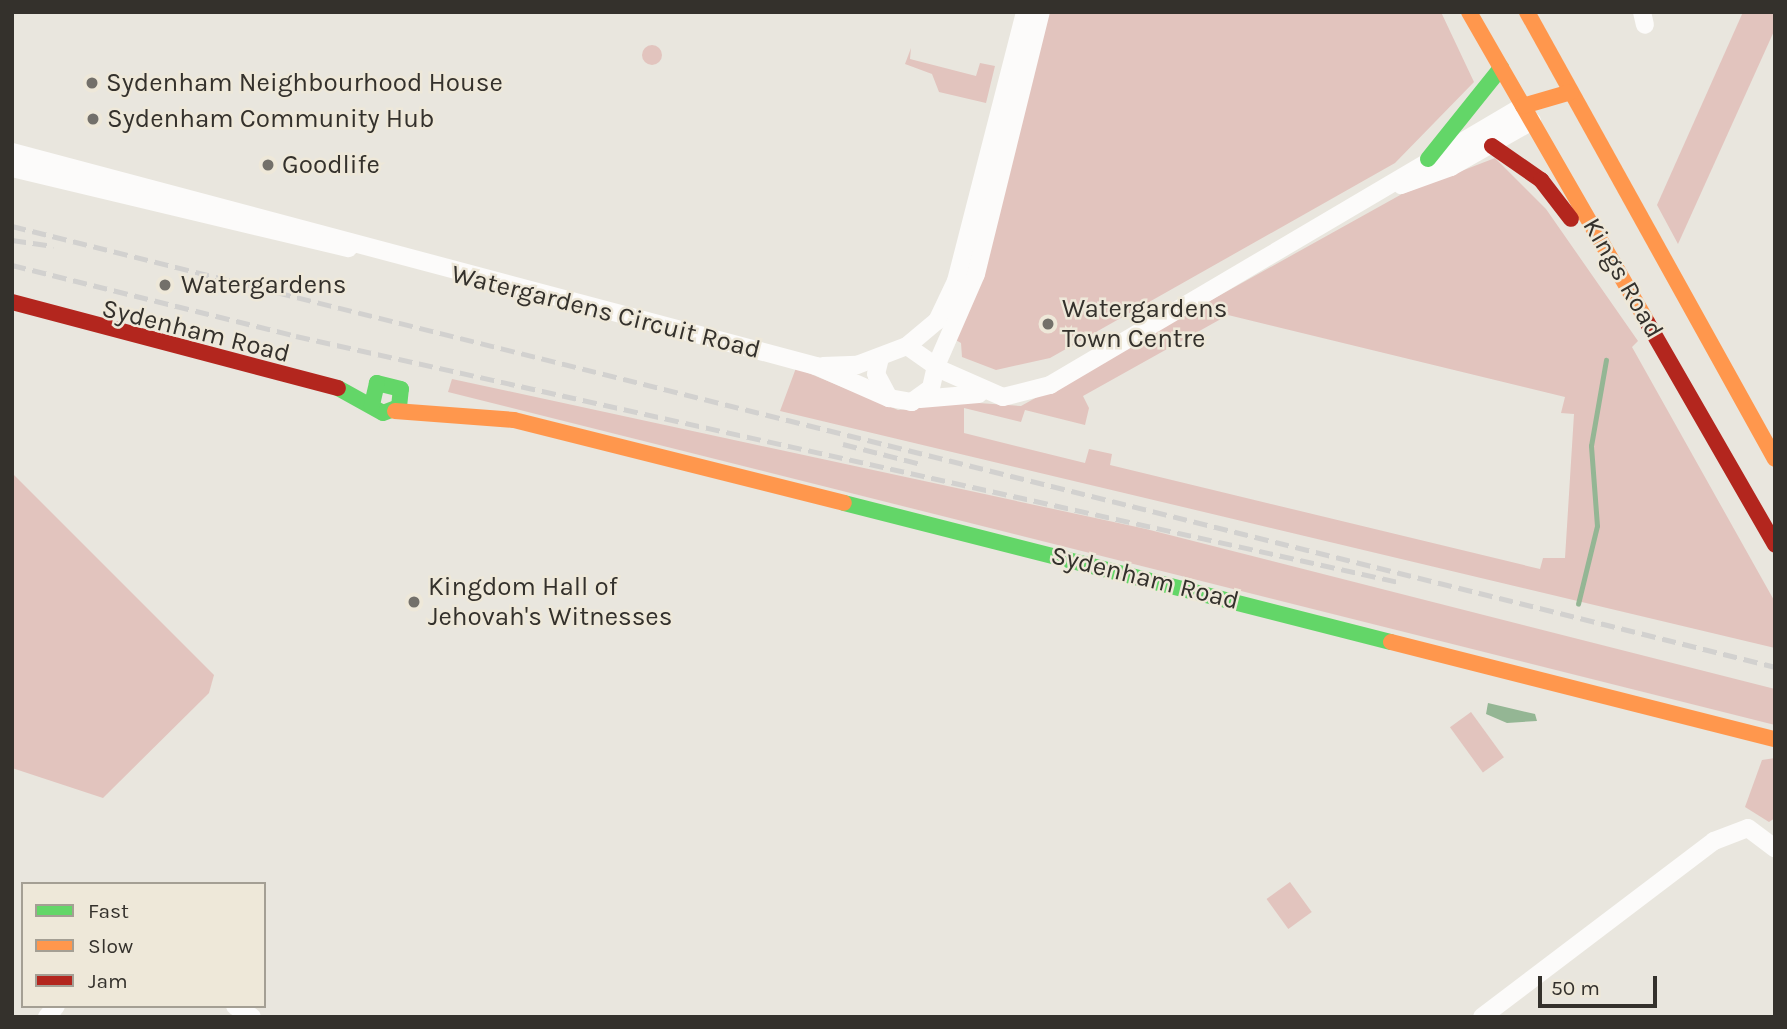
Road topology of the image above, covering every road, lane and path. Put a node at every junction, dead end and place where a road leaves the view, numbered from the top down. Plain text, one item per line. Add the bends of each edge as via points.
1 (1025, 12) edge
2 (1041, 12) edge
3 (1469, 12) edge
4 (1527, 12) edge
5 (1501, 68) junction
6 (1571, 92) junction
7 (1527, 114) junction
8 (1492, 146) junction
9 (12, 152) edge
10 (1428, 159) junction
11 (12, 168) edge
12 (1391, 188) junction
13 (397, 257) junction
14 (12, 285) edge
15 (1630, 290) junction
16 (12, 302) edge
17 (106, 309) junction
18 (108, 326) junction
19 (907, 346) junction
20 (263, 348) dead end
21 (880, 358) junction
22 (320, 363) dead end
23 (816, 366) junction
24 (937, 368) junction
25 (377, 383) junction
26 (401, 389) junction
27 (993, 394) junction
28 (889, 398) junction
29 (919, 400) junction
30 (372, 405) junction
31 (395, 411) junction
32 (514, 420) junction
33 (1775, 459) edge
34 (1775, 545) edge
35 (1775, 739) edge
36 (1775, 846) edge
37 (1482, 1017) edge

1 - 19 street via 956,281 937,321
2 - 24 street via 976,274
3 - 5 street, Kings Road
4 - 6 street, Kings Road
5 - 7 street, Kings Road
5 - 10 street
6 - 7 street
6 - 33 street, Kings Road
7 - 8 street
7 - 10 street
7 - 15 street, Kings Road
8 - 12 street
8 - 15 street via 1541,180
9 - 13 street, Watergardens Circuit Road via 324,231
10 - 12 street
11 - 13 street, Watergardens Circuit Road
12 - 27 street via 1050,385 1017,397
13 - 23 street, Watergardens Circuit Road
14 - 17 street, Sydenham Road
15 - 34 street, Kings Road
16 - 18 street, Sydenham Road
17 - 18 street
17 - 20 street, Sydenham Road
18 - 30 street, Sydenham Road via 324,380
19 - 21 street
19 - 24 street
21 - 23 street, Watergardens Circuit Road
21 - 28 street via 876,374
22 - 25 street, Sydenham Road via 353,381
23 - 28 street, Watergardens Circuit Road
24 - 27 street
24 - 29 street via 932,388
25 - 26 street via 393,382
25 - 30 street
26 - 31 street
26 - 32 street, Sydenham Road via 421,398 467,401
27 - 29 street
28 - 29 street
30 - 31 street via 383,413
31 - 32 street, Sydenham Road
32 - 35 street, Sydenham Road
36 - 37 street via 1748,828 1714,841

